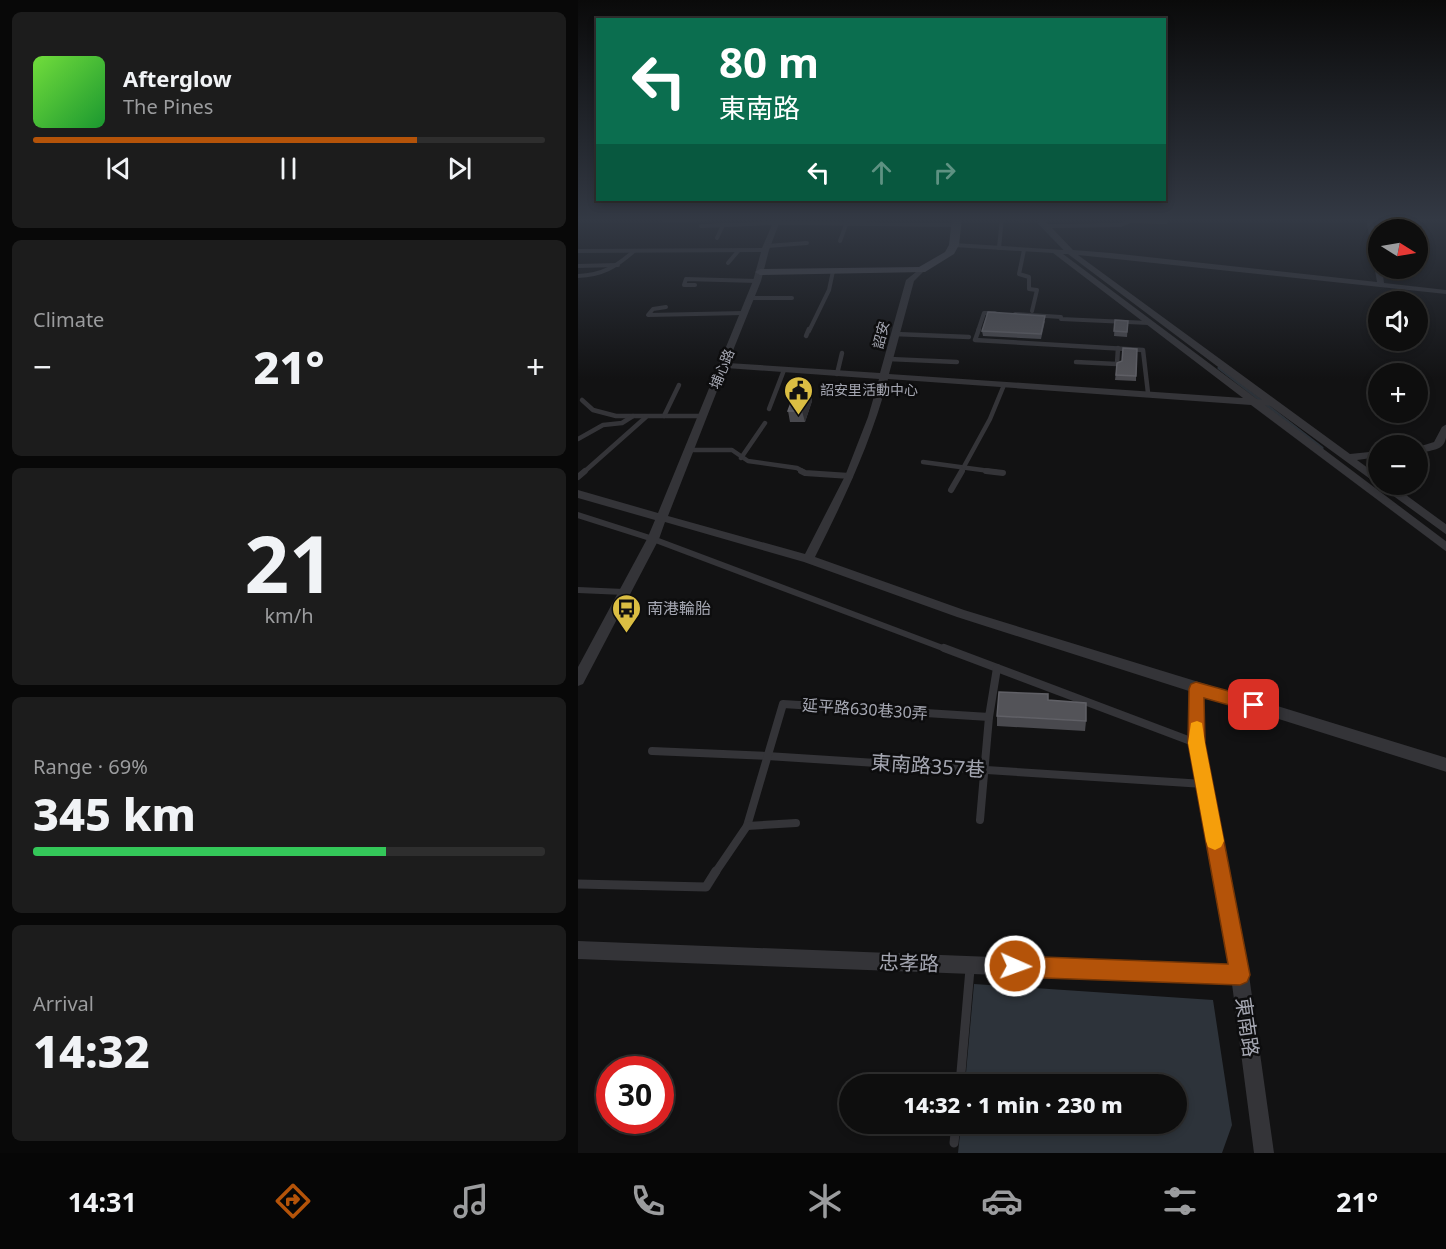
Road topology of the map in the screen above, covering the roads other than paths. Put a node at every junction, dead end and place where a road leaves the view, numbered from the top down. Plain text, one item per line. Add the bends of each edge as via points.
1 (833, 271) edge
2 (607, 272) edge
3 (759, 272) edge
4 (823, 272) edge
5 (919, 272) edge
6 (1019, 272) edge
7 (1082, 272) edge
8 (1096, 272) edge
9 (1253, 272) edge
10 (1379, 272) edge
11 (578, 276) edge
12 (758, 277) junction
13 (695, 285) dead end
14 (1381, 285) junction
15 (1446, 292) edge
16 (750, 298) junction
17 (792, 298) dead end
18 (666, 307) dead end
19 (1032, 310) dead end
20 (744, 313) junction
21 (1149, 323) junction
22 (894, 334) junction
23 (806, 336) dead end
24 (969, 337) dead end
25 (1118, 348) junction
26 (842, 353) dead end
27 (889, 359) junction
28 (957, 362) dead end
29 (1076, 362) dead end
30 (723, 366) junction
31 (784, 370) junction
32 (837, 374) junction
33 (885, 377) junction
34 (678, 385) dead end
35 (1004, 385) junction
36 (1148, 393) junction
37 (582, 400) dead end
38 (1255, 402) junction
39 (1270, 403) junction
40 (770, 409) dead end
41 (633, 416) junction
42 (664, 416) junction
43 (703, 416) junction
44 (646, 417) junction
45 (765, 423) dead end
46 (1446, 427) edge
47 (578, 439) edge
48 (1444, 442) edge
49 (1428, 449) edge
50 (689, 450) junction
51 (1368, 455) edge
52 (741, 458) junction
53 (1347, 458) junction
54 (923, 462) dead end
55 (964, 467) junction
56 (1003, 473) dead end
57 (1368, 473) edge
58 (850, 476) junction
59 (578, 477) edge
60 (951, 489) dead end
61 (578, 494) edge
62 (1398, 495) edge
63 (578, 515) edge
64 (661, 518) junction
65 (1446, 531) edge
66 (653, 539) junction
67 (1446, 548) edge
68 (808, 559) junction
69 (578, 590) edge
70 (624, 592) junction
71 (997, 668) junction
72 (578, 680) edge
73 (1196, 689) junction
74 (989, 717) junction
75 (1197, 743) junction
76 (652, 751) dead end
77 (767, 756) junction
78 (1446, 765) edge
79 (984, 770) junction
80 (1204, 784) junction
81 (980, 820) dead end
82 (796, 823) dead end
83 (747, 826) junction
84 (578, 884) edge
85 (578, 950) edge
86 (970, 965) junction
87 (1240, 975) junction
88 (961, 1074) edge
89 (955, 1134) edge
90 (954, 1143) dead end
91 (1264, 1153) edge

1 - 23 lane via 829,290
2 - 11 lane
3 - 12 street, 埔心路
4 - 12 street
5 - 22 street, 詔安 via 910,280
6 - 19 lane via 1030,277 1029,289 1037,290
7 - 21 street
8 - 39 street
9 - 14 street
10 - 14 street
12 - 13 lane via 686,279 684,285
12 - 16 street, 埔心路
14 - 15 street
16 - 17 lane
16 - 20 street, 埔心路
18 - 20 lane via 653,309 648,315
20 - 30 street, 埔心路
21 - 25 lane via 984,313 975,340
21 - 38 street
22 - 24 lane
22 - 27 street, 詔安
25 - 29 lane via 1117,364
25 - 36 lane via 1142,350
26 - 32 lane
27 - 28 lane
27 - 33 street, 詔安
30 - 31 street
30 - 43 street, 埔心路
31 - 32 street
31 - 40 lane
32 - 33 street
33 - 35 street
33 - 58 street, 詔安
34 - 42 lane
35 - 36 street
35 - 55 lane
36 - 38 street
37 - 41 lane via 602,413
38 - 39 street
38 - 67 street
39 - 53 street
41 - 44 lane
41 - 47 lane via 622,423 603,425
42 - 43 lane
42 - 44 lane
43 - 50 street, 埔心路
44 - 59 lane
45 - 52 lane
46 - 48 street
48 - 49 street
50 - 52 lane via 732,450
50 - 64 street, 埔心路
51 - 53 street
52 - 58 lane via 797,468 805,473
53 - 57 street
54 - 55 lane
55 - 56 lane
55 - 60 lane
58 - 68 street, 詔安
61 - 64 street
62 - 65 street
63 - 66 lane
64 - 66 street, 埔心路
64 - 68 street
66 - 70 street, 埔心路
66 - 71 lane
68 - 73 street via 961,614
69 - 70 lane
70 - 72 street, 埔心路
71 - 74 lane
71 - 75 lane
73 - 75 street, 東南路
73 - 78 street
74 - 77 lane, 延平路630巷30弄 via 783,704
74 - 79 lane
75 - 80 street, 東南路
76 - 77 lane, 東南路357巷
77 - 79 lane, 東南路357巷
77 - 83 lane, 延平路630巷30弄
79 - 80 lane, 東南路357巷
79 - 81 lane
80 - 87 street, 東南路
82 - 83 lane
83 - 84 lane, 延平路630巷30弄 via 706,887
85 - 86 street, 忠孝路
86 - 87 street, 忠孝路
86 - 88 lane
87 - 91 street, 東南路
89 - 90 lane

